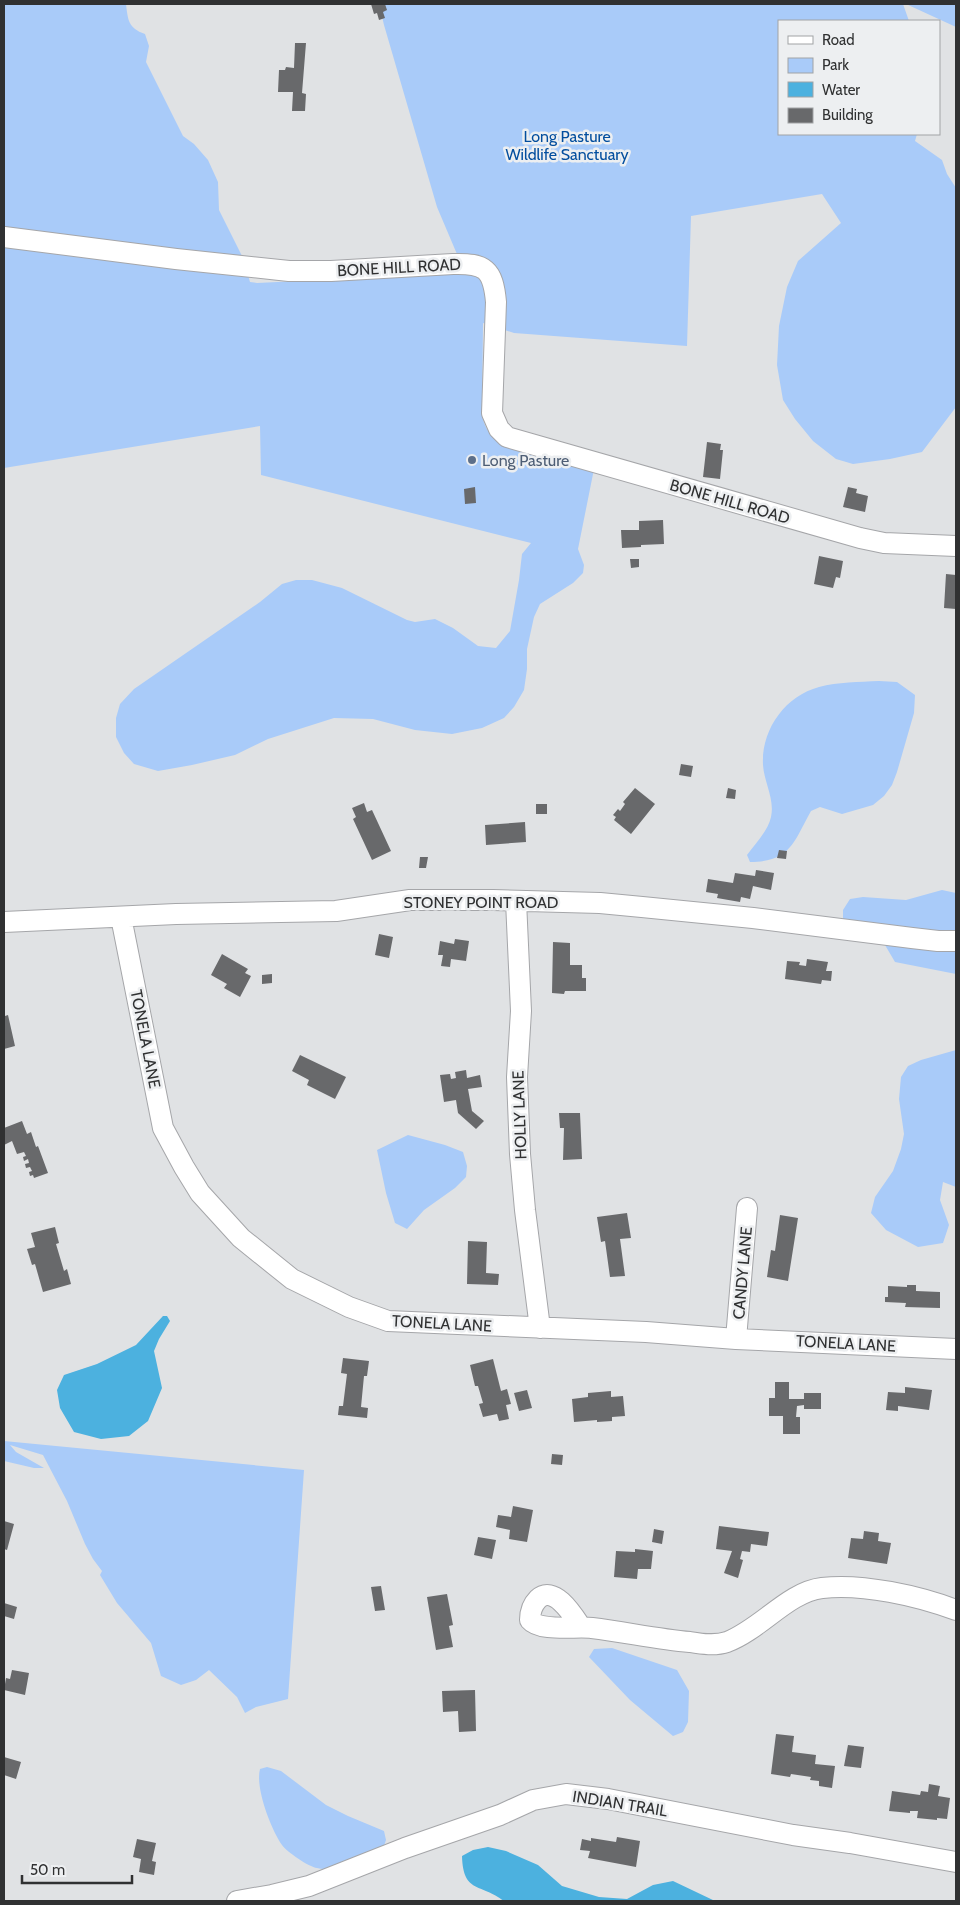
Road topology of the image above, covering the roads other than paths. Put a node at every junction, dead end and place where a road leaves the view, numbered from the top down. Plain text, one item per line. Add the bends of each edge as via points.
1 (4, 237) edge
2 (956, 546) edge
3 (516, 901) junction
4 (121, 917) junction
5 (4, 922) edge
6 (956, 940) edge
7 (747, 1208) dead end
8 (540, 1328) junction
9 (736, 1339) junction
10 (956, 1348) edge
11 (956, 1610) edge
12 (581, 1627) dead end
13 (956, 1862) edge
14 (311, 1893) edge
15 (237, 1901) edge

1 - 2 street, BONE HILL ROAD via 288,271 453,264 477,266 488,272 494,284 492,413 498,429 507,437 860,538 884,543
3 - 4 street, STONEY POINT ROAD via 410,900 336,911
3 - 6 street, STONEY POINT ROAD via 600,903 938,941
3 - 8 street, HOLLY LANE via 521,1011 517,1077 520,1154
4 - 5 street, STONEY POINT ROAD
4 - 8 street, TONELA LANE via 164,1128 200,1193 241,1238 292,1279 349,1307 388,1321
7 - 9 street, CANDY LANE
8 - 9 street, TONELA LANE
9 - 10 street, TONELA LANE
11 - 12 street via 937,1602 882,1591 835,1587 804,1592 758,1626 718,1645
13 - 14 street, INDIAN TRAIL via 566,1794 533,1800 405,1848
14 - 15 street, INDIAN TRAIL

